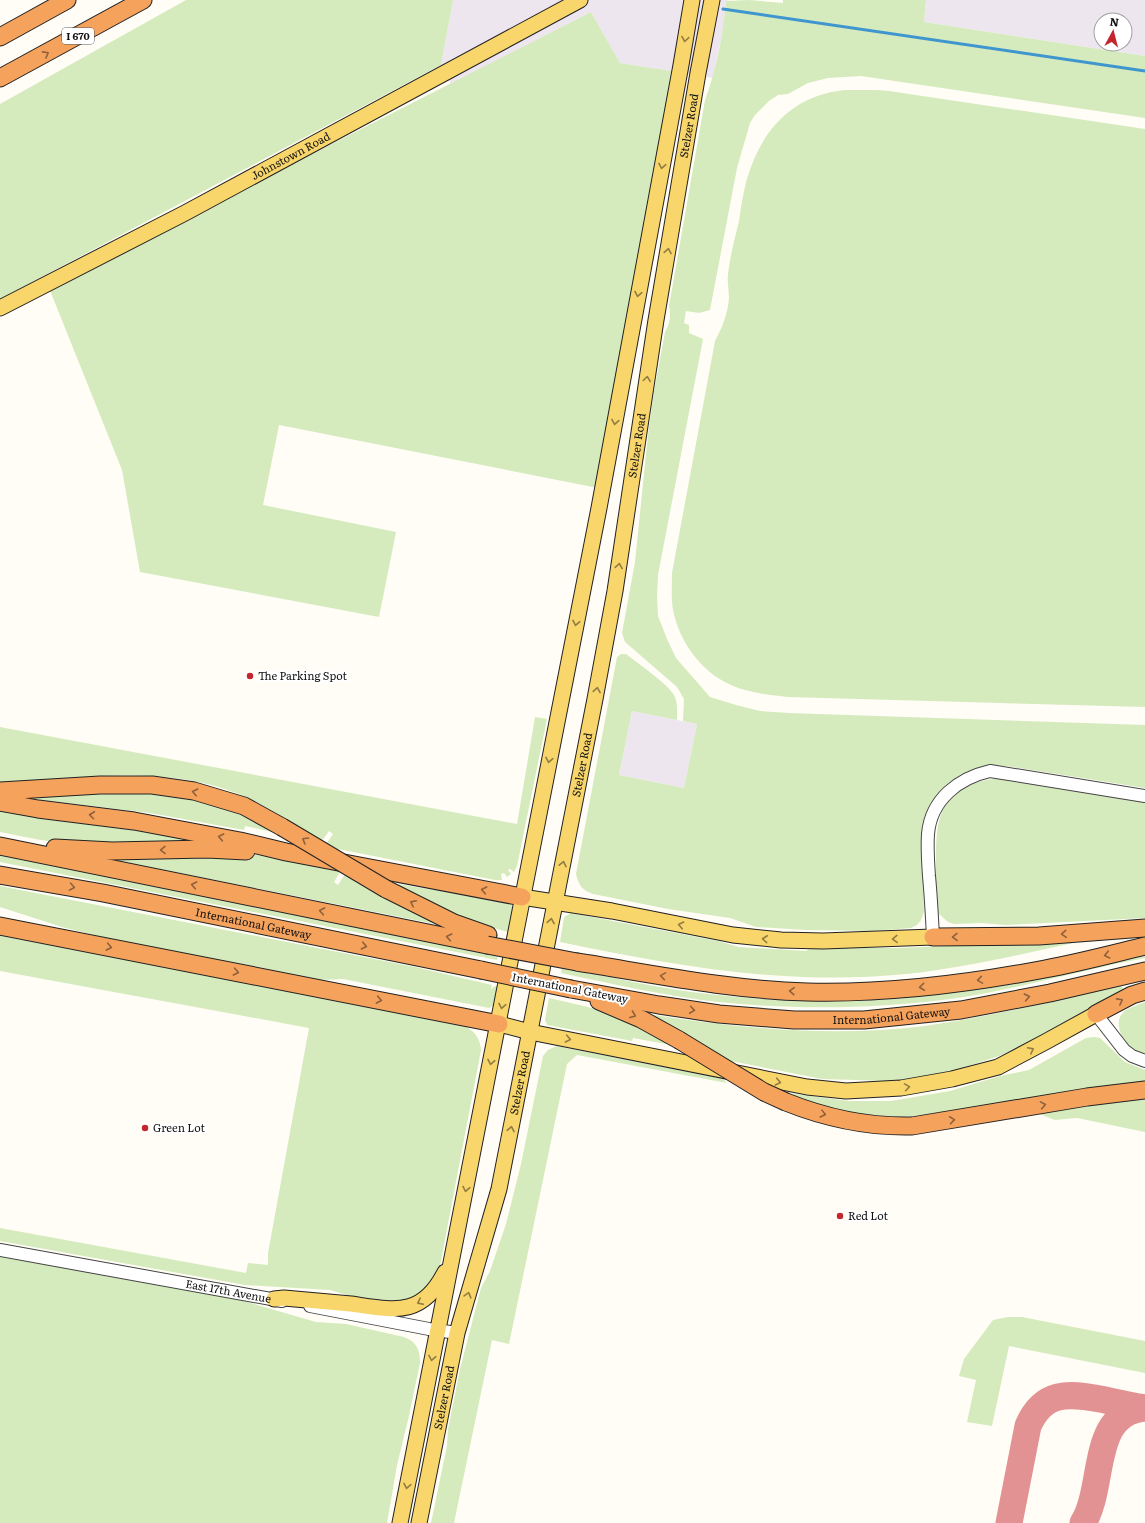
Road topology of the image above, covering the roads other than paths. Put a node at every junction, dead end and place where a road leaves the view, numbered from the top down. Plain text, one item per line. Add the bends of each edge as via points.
1 (67, 0) edge
2 (144, 0) edge
3 (580, 0) edge
4 (692, 0) edge
5 (712, 0) edge
6 (0, 37) edge
7 (4, 77) edge
8 (0, 308) edge
9 (0, 791) edge
10 (1145, 796) edge
11 (0, 802) edge
12 (1, 846) edge
13 (286, 852) junction
14 (0, 873) edge
15 (522, 897) junction
16 (555, 902) junction
17 (0, 916) edge
18 (0, 926) edge
19 (1145, 928) edge
20 (934, 937) junction
21 (70, 940) junction
22 (487, 940) junction
23 (1145, 946) edge
24 (1145, 971) edge
25 (571, 989) junction
26 (1145, 991) edge
27 (1096, 1014) junction
28 (498, 1024) junction
29 (530, 1032) junction
30 (1145, 1062) edge
31 (1145, 1090) edge
32 (0, 1250) edge
33 (451, 1261) junction
34 (274, 1300) junction
35 (437, 1330) junction
36 (457, 1333) junction
37 (400, 1523) edge
38 (419, 1523) edge

1 - 6 highway
7 -> 2 highway, I 670
3 - 8 main road, Johnstown Road via 185,213
4 -> 15 main road, Stelzer Road via 599,508
16 -> 5 main road, Stelzer Road via 615,591 656,320
22 -> 9 highway, bridge via 386,889 244,806 194,791 152,785 100,785
10 - 20 street via 990,771 976,774 953,787 937,807 928,833
13 -> 11 highway via 134,821
13 -> 12 highway via 207,849 112,851
22 -> 12 highway
15 -> 13 highway
14 -> 25 highway, International Gateway, bridge
15 - 16 main road
15 -> 28 main road, Stelzer Road
20 -> 16 main road via 781,940 733,935
29 -> 16 main road, Stelzer Road
17 - 21 highway
18 - 21 highway
19 -> 20 highway via 1039,936
21 -> 28 highway
23 -> 22 highway, bridge via 1046,969 961,983 863,991 808,992 705,983 577,962
25 -> 24 highway, International Gateway via 719,1014 794,1020 864,1020 961,1010
25 -> 31 highway, bridge via 641,1019 764,1092 820,1114 857,1122 883,1126 912,1126
27 -> 26 highway
29 -> 27 main road via 807,1087 846,1091 901,1088 998,1067
27 - 30 street via 1124,1050
28 - 29 main road
28 -> 33 main road, Stelzer Road
36 -> 29 main road, Stelzer Road via 499,1189
32 - 34 street, East 17th Avenue
33 -> 34 main road via 439,1286 425,1299 406,1309 381,1309 290,1299
33 - 35 main road, Stelzer Road
34 - 35 street, East 17th Avenue
35 - 36 street, East 17th Avenue
35 -> 37 main road, Stelzer Road
36 - 38 main road, Stelzer Road

